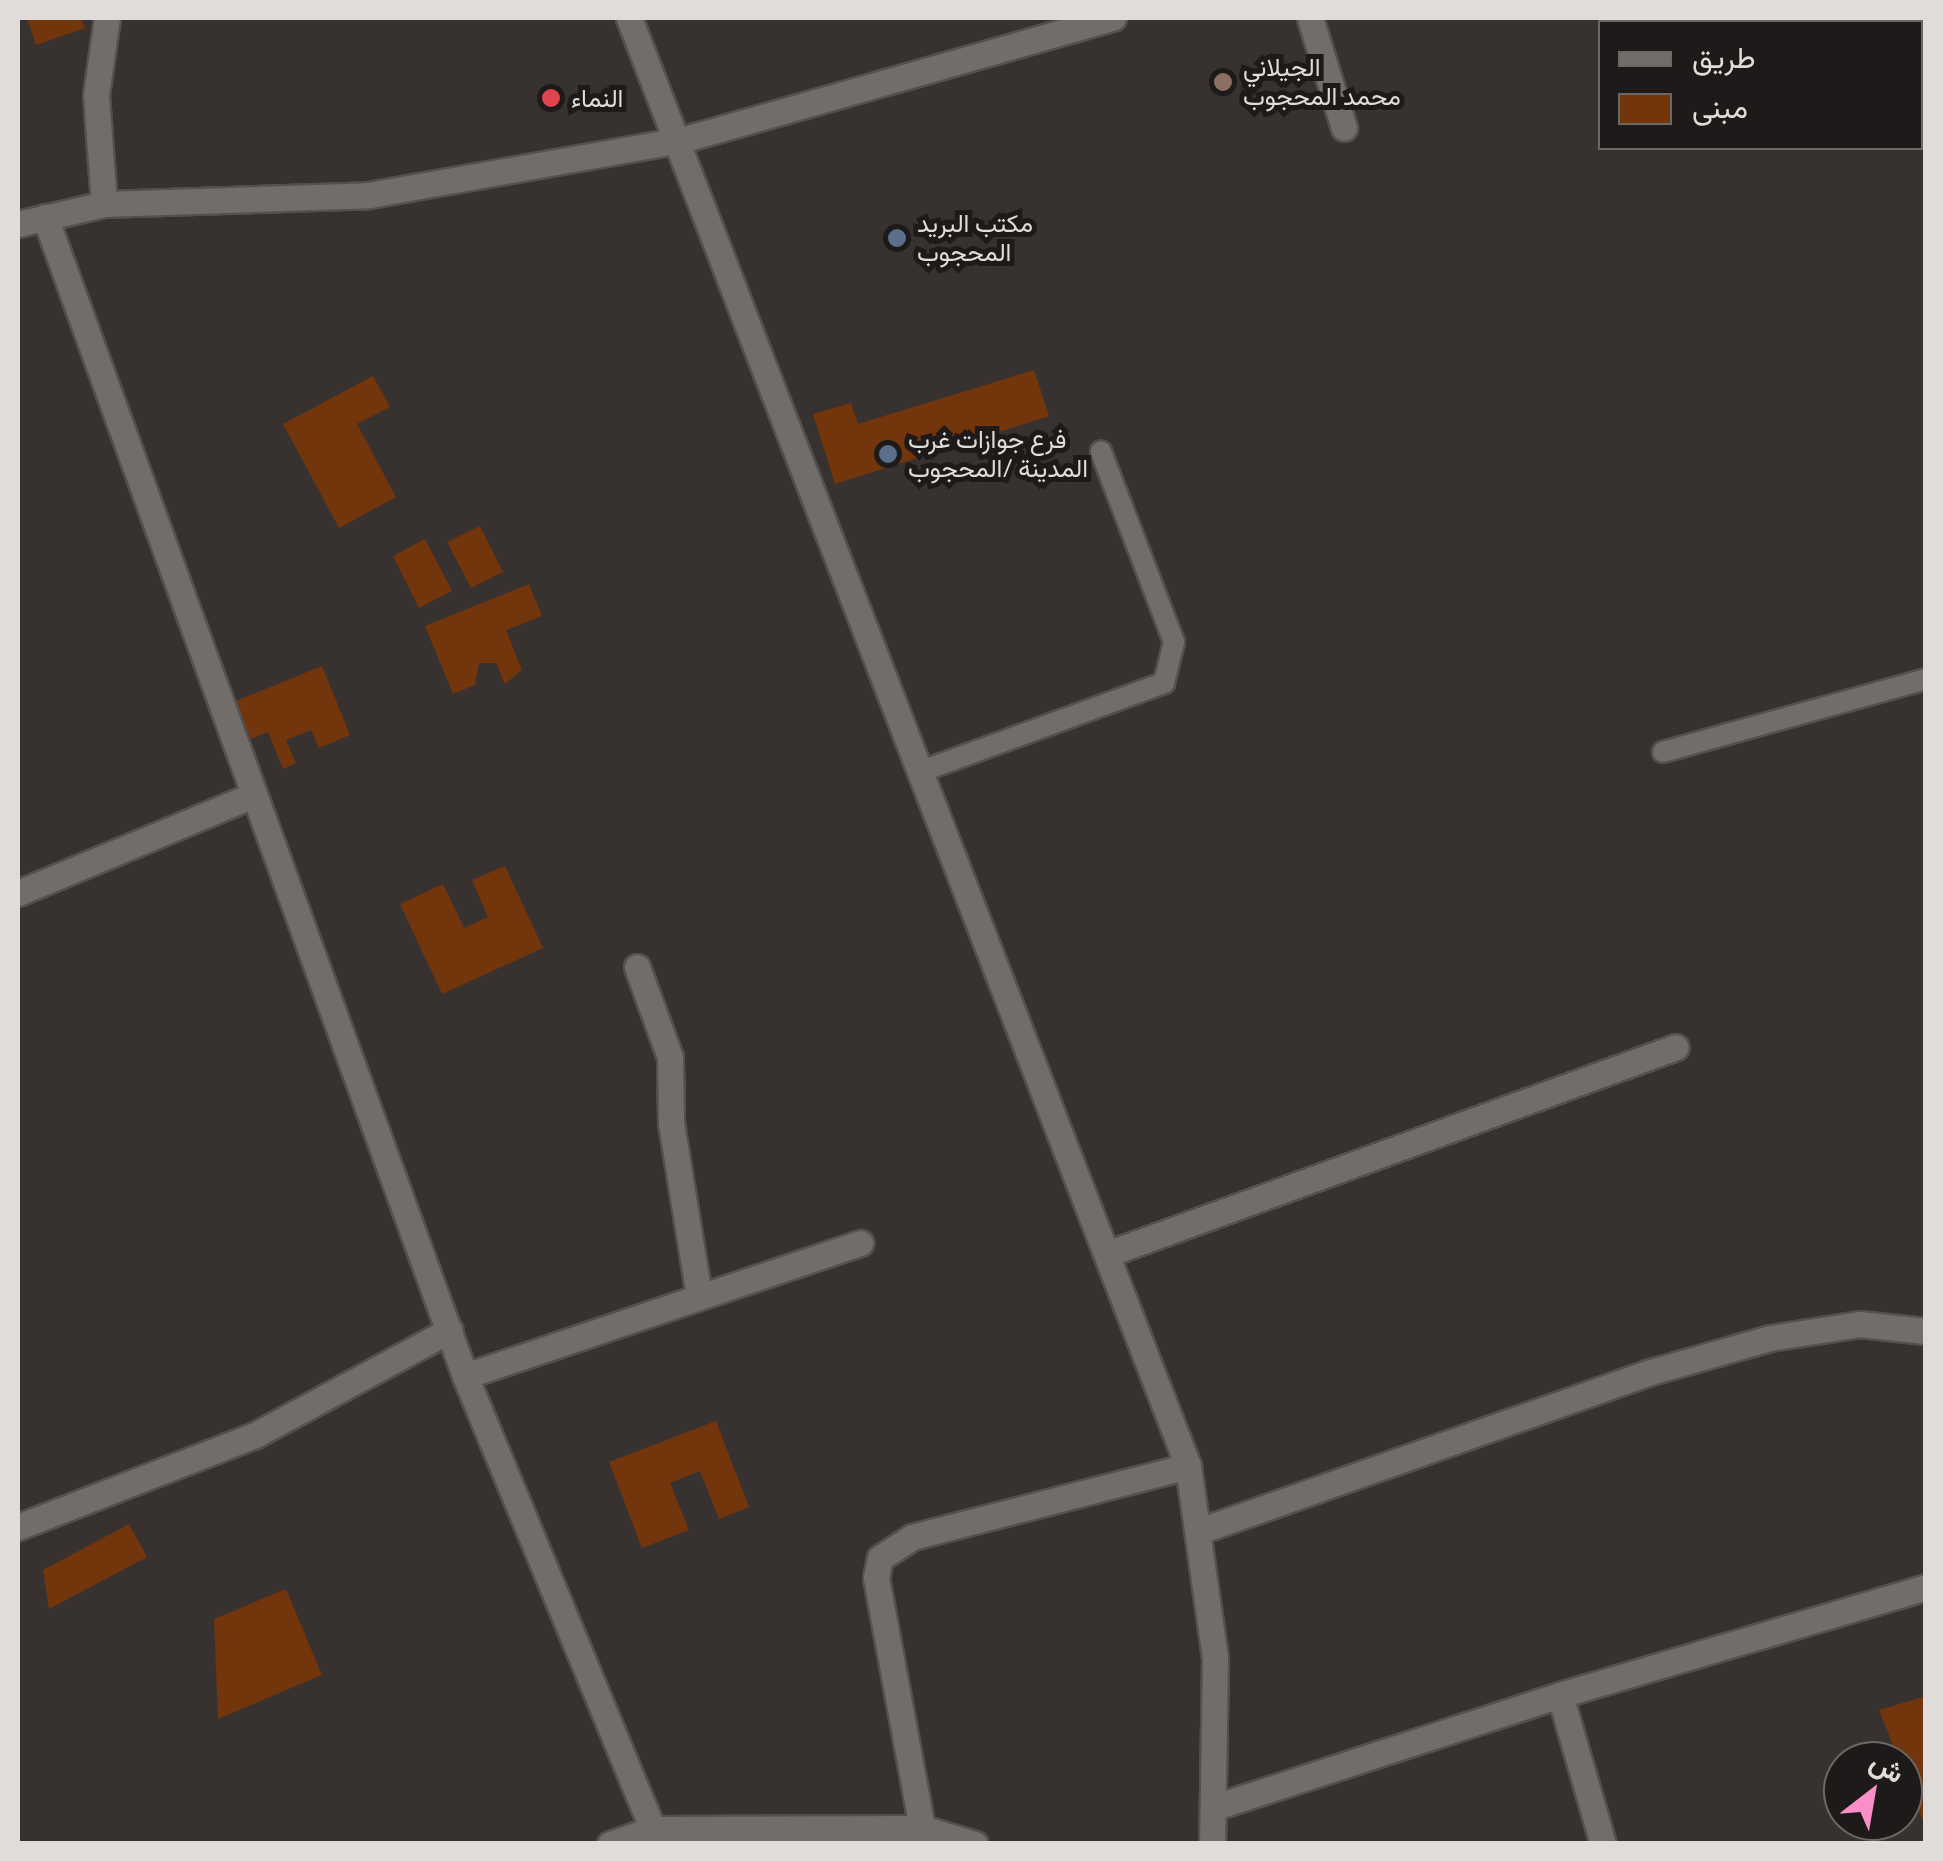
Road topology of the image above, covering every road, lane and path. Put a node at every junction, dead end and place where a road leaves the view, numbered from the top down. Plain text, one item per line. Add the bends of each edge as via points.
1 (107, 18) edge
2 (629, 18) edge
3 (1114, 18) edge
4 (1310, 18) edge
5 (1344, 128) dead end
6 (681, 140) junction
7 (104, 204) junction
8 (44, 217) junction
9 (18, 224) edge
10 (1101, 452) dead end
11 (1926, 680) edge
12 (1663, 752) dead end
13 (922, 771) junction
14 (253, 795) junction
15 (18, 893) edge
16 (638, 967) dead end
17 (1676, 1047) dead end
18 (860, 1244) dead end
19 (1107, 1254) junction
20 (699, 1296) junction
21 (450, 1330) junction
22 (1926, 1332) edge
23 (464, 1376) junction
24 (1188, 1466) junction
25 (18, 1527) edge
26 (1202, 1530) junction
27 (1926, 1587) edge
28 (1560, 1695) junction
29 (1216, 1806) junction
30 (653, 1828) junction
31 (922, 1828) junction
32 (610, 1844) edge
33 (975, 1844) edge
34 (1212, 1844) edge
35 (1603, 1844) edge

1 - 7 street via 96,96
2 - 6 street
3 - 6 street
4 - 5 street
6 - 7 street via 369,195
6 - 13 street
7 - 8 street
8 - 9 street
8 - 14 street
10 - 13 lane via 1174,642 1164,683
11 - 12 lane
13 - 19 street
14 - 15 street
14 - 21 street
16 - 20 street via 670,1057 671,1122
17 - 19 street
18 - 20 street
19 - 24 street
20 - 23 street
21 - 23 street
21 - 25 street via 255,1435
22 - 26 street via 1859,1324 1770,1338 1647,1373
23 - 30 street
24 - 26 street
24 - 31 street via 912,1537 880,1558 876,1578
26 - 29 street via 1215,1660
27 - 28 street
28 - 29 street
28 - 35 street
29 - 34 street
30 - 31 street
30 - 32 street
31 - 33 street

